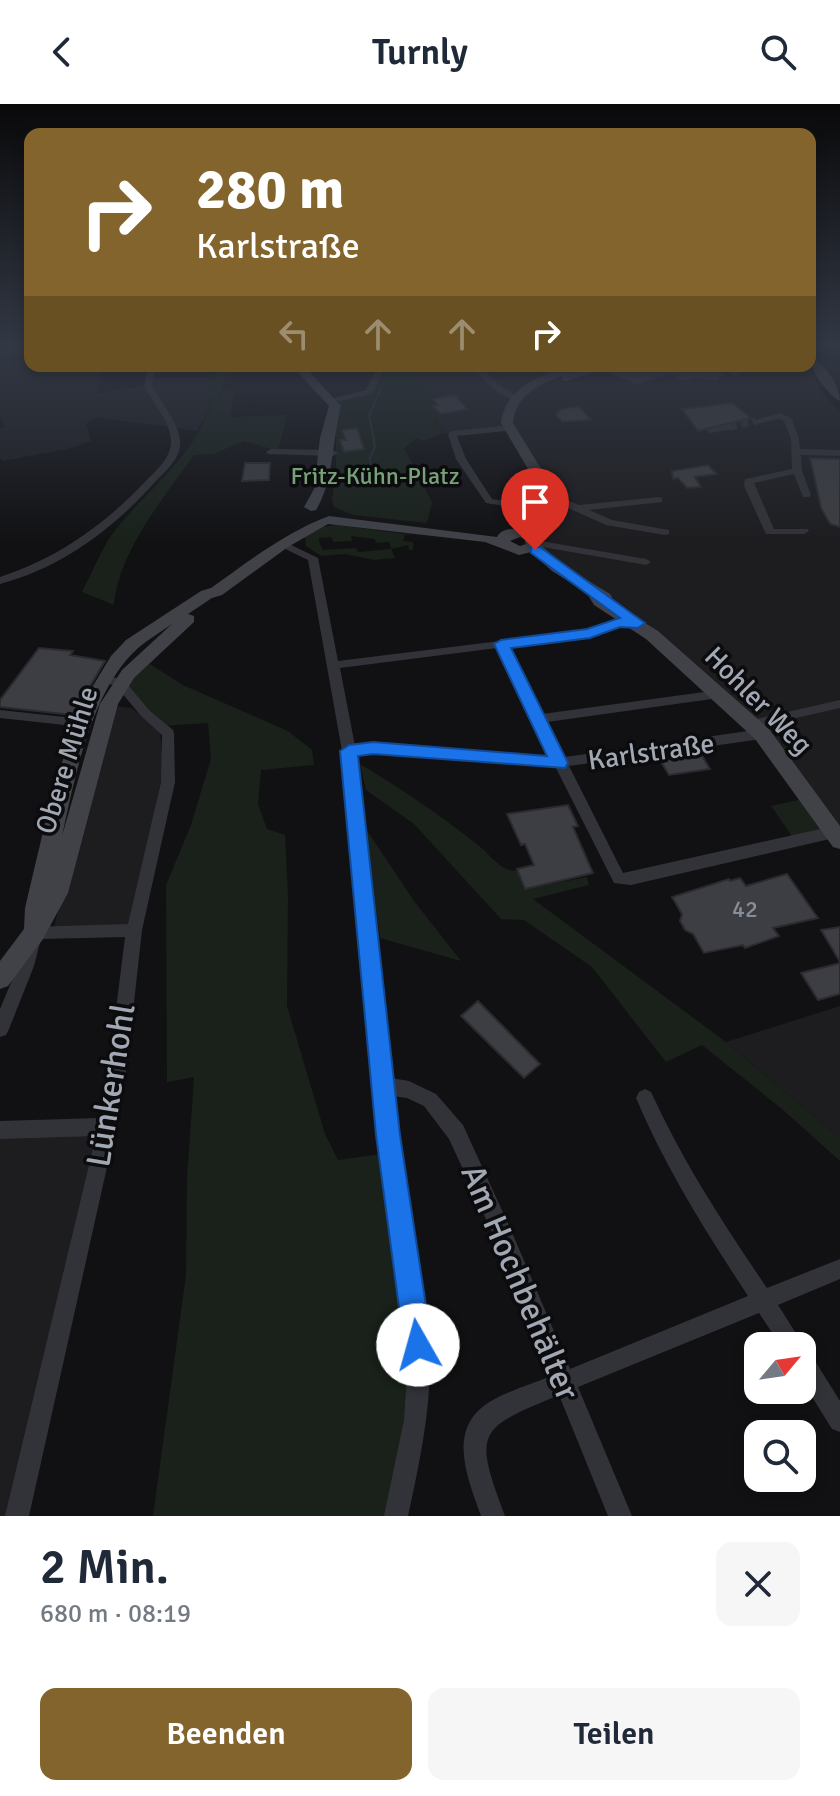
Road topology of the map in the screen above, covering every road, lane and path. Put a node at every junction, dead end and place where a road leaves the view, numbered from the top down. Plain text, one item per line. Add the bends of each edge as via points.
1 (161, 411) edge
2 (335, 411) edge
3 (509, 411) edge
4 (519, 411) edge
5 (756, 421) tunnel mouth
6 (729, 427) tunnel mouth
7 (511, 428) junction
8 (710, 430) dead end
9 (271, 452) dead end
10 (796, 452) junction
11 (328, 453) junction
12 (840, 453) edge
13 (797, 471) junction
14 (806, 495) dead end
15 (659, 500) dead end
16 (553, 507) junction
17 (571, 508) junction
18 (309, 512) junction
19 (329, 514) junction
20 (804, 531) dead end
21 (665, 532) dead end
22 (508, 537) junction
23 (283, 544) junction
24 (530, 545) junction
25 (646, 562) dead end
26 (0, 581) edge
27 (620, 618) junction
28 (501, 644) junction
29 (333, 665) junction
30 (113, 681) junction
31 (719, 694) junction
32 (840, 704) edge
33 (0, 714) edge
34 (537, 719) junction
35 (83, 723) junction
36 (757, 729) junction
37 (349, 751) junction
38 (559, 763) junction
39 (837, 836) edge
40 (134, 930) junction
41 (35, 932) junction
42 (0, 979) edge
43 (0, 1029) edge
44 (383, 1085) junction
45 (645, 1098) dead end
46 (107, 1127) junction
47 (0, 1130) edge
48 (840, 1269) edge
49 (763, 1299) junction
50 (784, 1332) edge
51 (564, 1381) junction
52 (816, 1383) edge
53 (840, 1421) edge
54 (17, 1516) edge
55 (396, 1516) edge
56 (493, 1516) edge
57 (620, 1516) edge

1 - 26 street via 178,439 177,449 122,513 33,572
2 - 11 main road
3 - 7 main road
4 - 7 main road
5 - 10 street via 785,417 792,424
6 - 8 street
7 - 16 main road
7 - 16 street via 452,434 461,459 489,501
9 - 11 street
10 - 12 street
10 - 13 street
11 - 18 main road via 321,489
11 - 19 main road
13 - 14 street
13 - 20 street via 748,481 770,532
15 - 17 street
16 - 17 street
16 - 22 main road
16 - 24 main road
17 - 21 street via 610,523
18 - 19 main road, Hohler Weg
18 - 23 main road, Obere Mühle
19 - 22 main road, Hohler Weg
19 - 23 main road, Obere Mühle
22 - 24 main road, Hohler Weg via 527,534
23 - 29 street via 313,558
23 - 30 main road, Obere Mühle via 216,592
24 - 25 street
24 - 27 main road, Hohler Weg
27 - 28 street via 590,633
27 - 31 main road, Hohler Weg via 638,623
28 - 29 street
28 - 34 street
29 - 37 street
30 - 35 main road, Obere Mühle
30 - 40 street, Lünkerhohl via 168,733 168,782
30 - 41 main road, Obere Mühle via 66,867
31 - 34 street
31 - 36 main road, Hohler Weg
32 - 36 street, Karlstraße
33 - 35 street
34 - 38 street
35 - 41 main road, Obere Mühle via 56,819
36 - 38 street, Karlstraße
36 - 39 main road, Hohler Weg
37 - 38 street, Karlstraße via 373,748
37 - 44 street
38 - 39 street via 619,879
40 - 41 street
40 - 46 street, Lünkerhohl
41 - 42 main road, Obere Mühle
41 - 43 street
44 - 51 street, Am Hochbehälter via 430,1100 456,1132
44 - 55 street via 420,1384
45 - 49 street via 704,1210
46 - 47 street
46 - 54 street, Lünkerhohl
48 - 49 street
49 - 50 street
49 - 51 street
51 - 56 street via 500,1408 475,1431 473,1459
51 - 57 street, Am Hochbehälter
52 - 53 street

